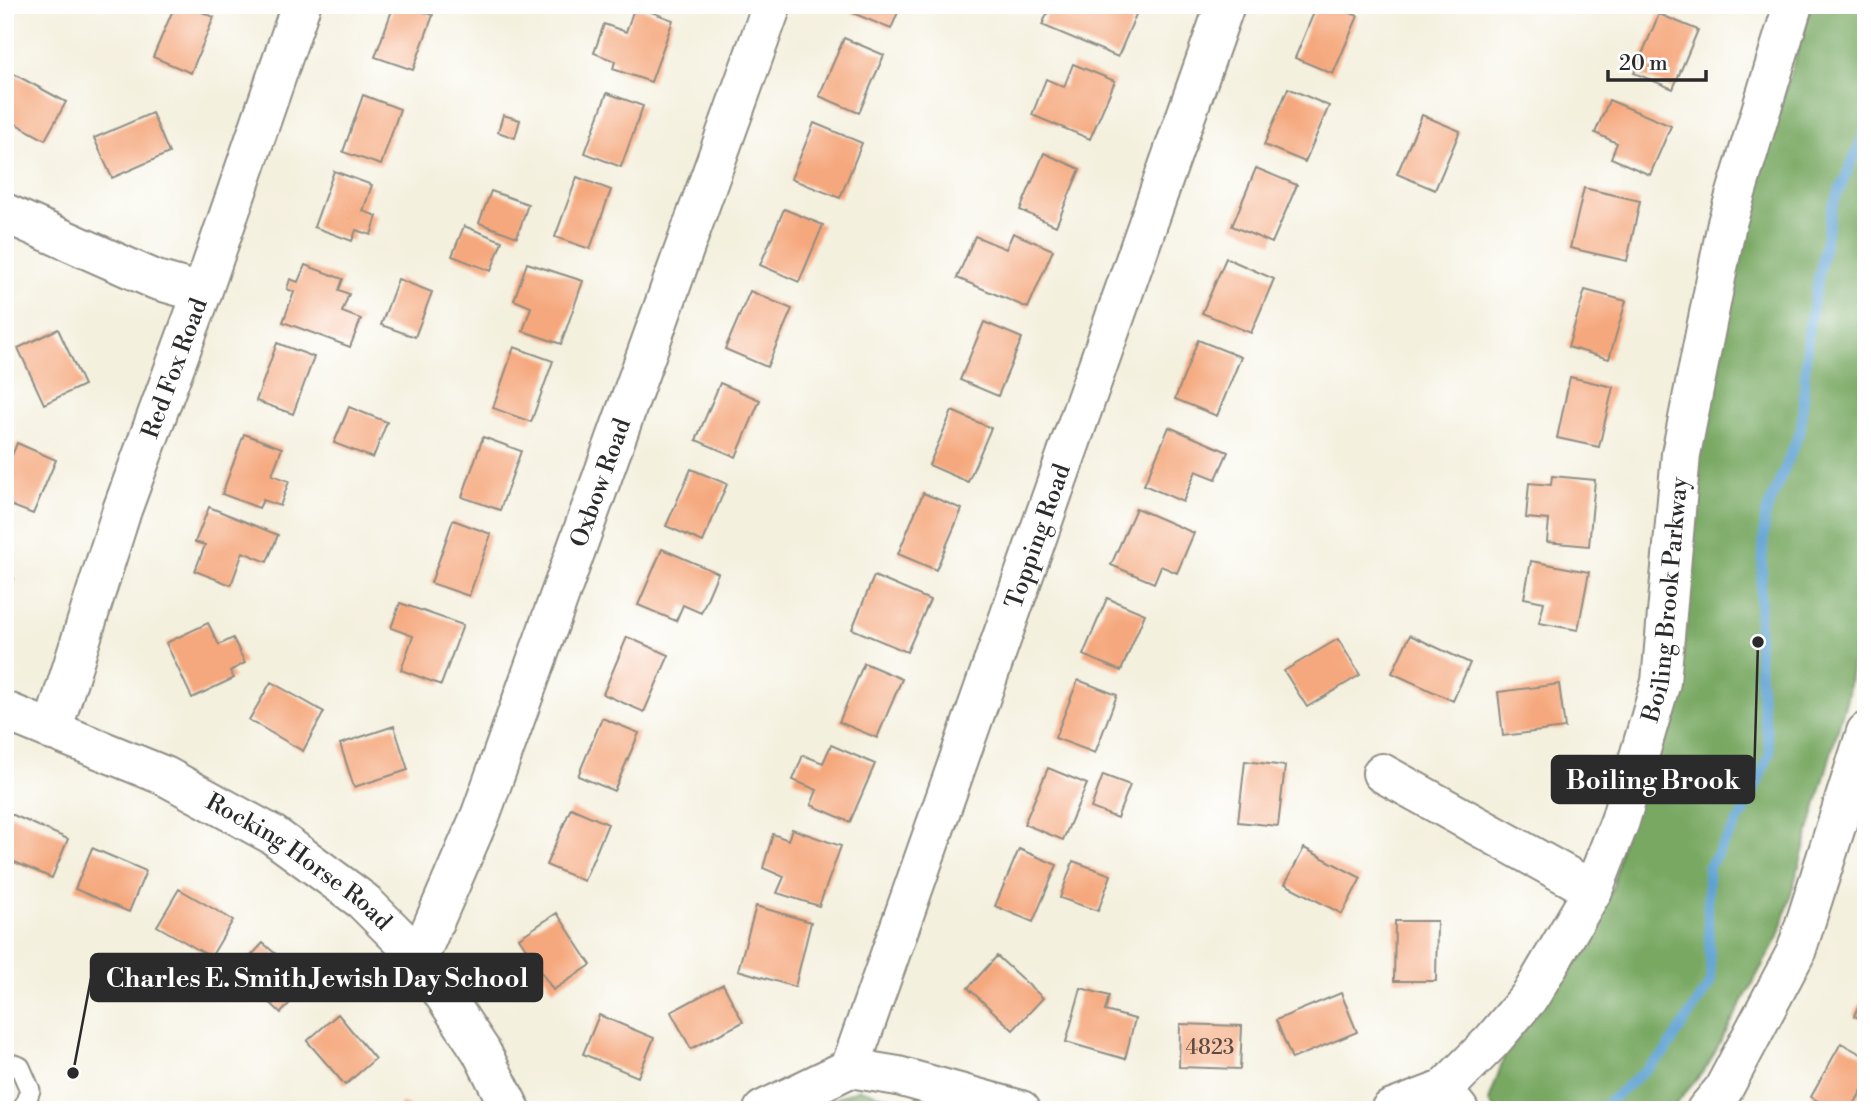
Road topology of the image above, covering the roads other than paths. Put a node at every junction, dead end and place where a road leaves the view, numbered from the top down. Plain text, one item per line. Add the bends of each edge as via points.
1 (301, 5) edge
2 (772, 5) edge
3 (1225, 5) edge
4 (1793, 5) edge
5 (5, 213) edge
6 (202, 293) junction
7 (5, 711) edge
8 (52, 731) junction
9 (1866, 732) edge
10 (1382, 774) dead end
11 (1593, 890) junction
12 (419, 957) junction
13 (5, 1062) edge
14 (850, 1068) junction
15 (1451, 1100) edge
16 (23, 1110) edge
17 (511, 1110) edge
18 (763, 1110) edge
19 (1021, 1110) edge
20 (1390, 1110) edge
21 (1706, 1110) edge

1 - 6 street, Red Fox Road
2 - 12 street, Oxbow Road via 481,814
3 - 14 street, Topping Road
4 - 11 street, Boiling Brook Parkway via 1727,223 1681,454 1661,682 1620,821
5 - 6 street via 156,280
6 - 8 street, Red Fox Road via 122,510
7 - 8 street, Rocking Horse Road
8 - 12 street, Rocking Horse Road via 165,776 273,835 363,901
9 - 21 street via 1796,952 1723,1090
10 - 11 street
11 - 15 street, Boiling Brook Parkway via 1531,995
12 - 17 street, Rocking Horse Road via 481,1051
13 - 16 lane via 20,1067 30,1090
14 - 18 street
14 - 19 street via 898,1076
15 - 20 street, Boiling Brook Parkway

